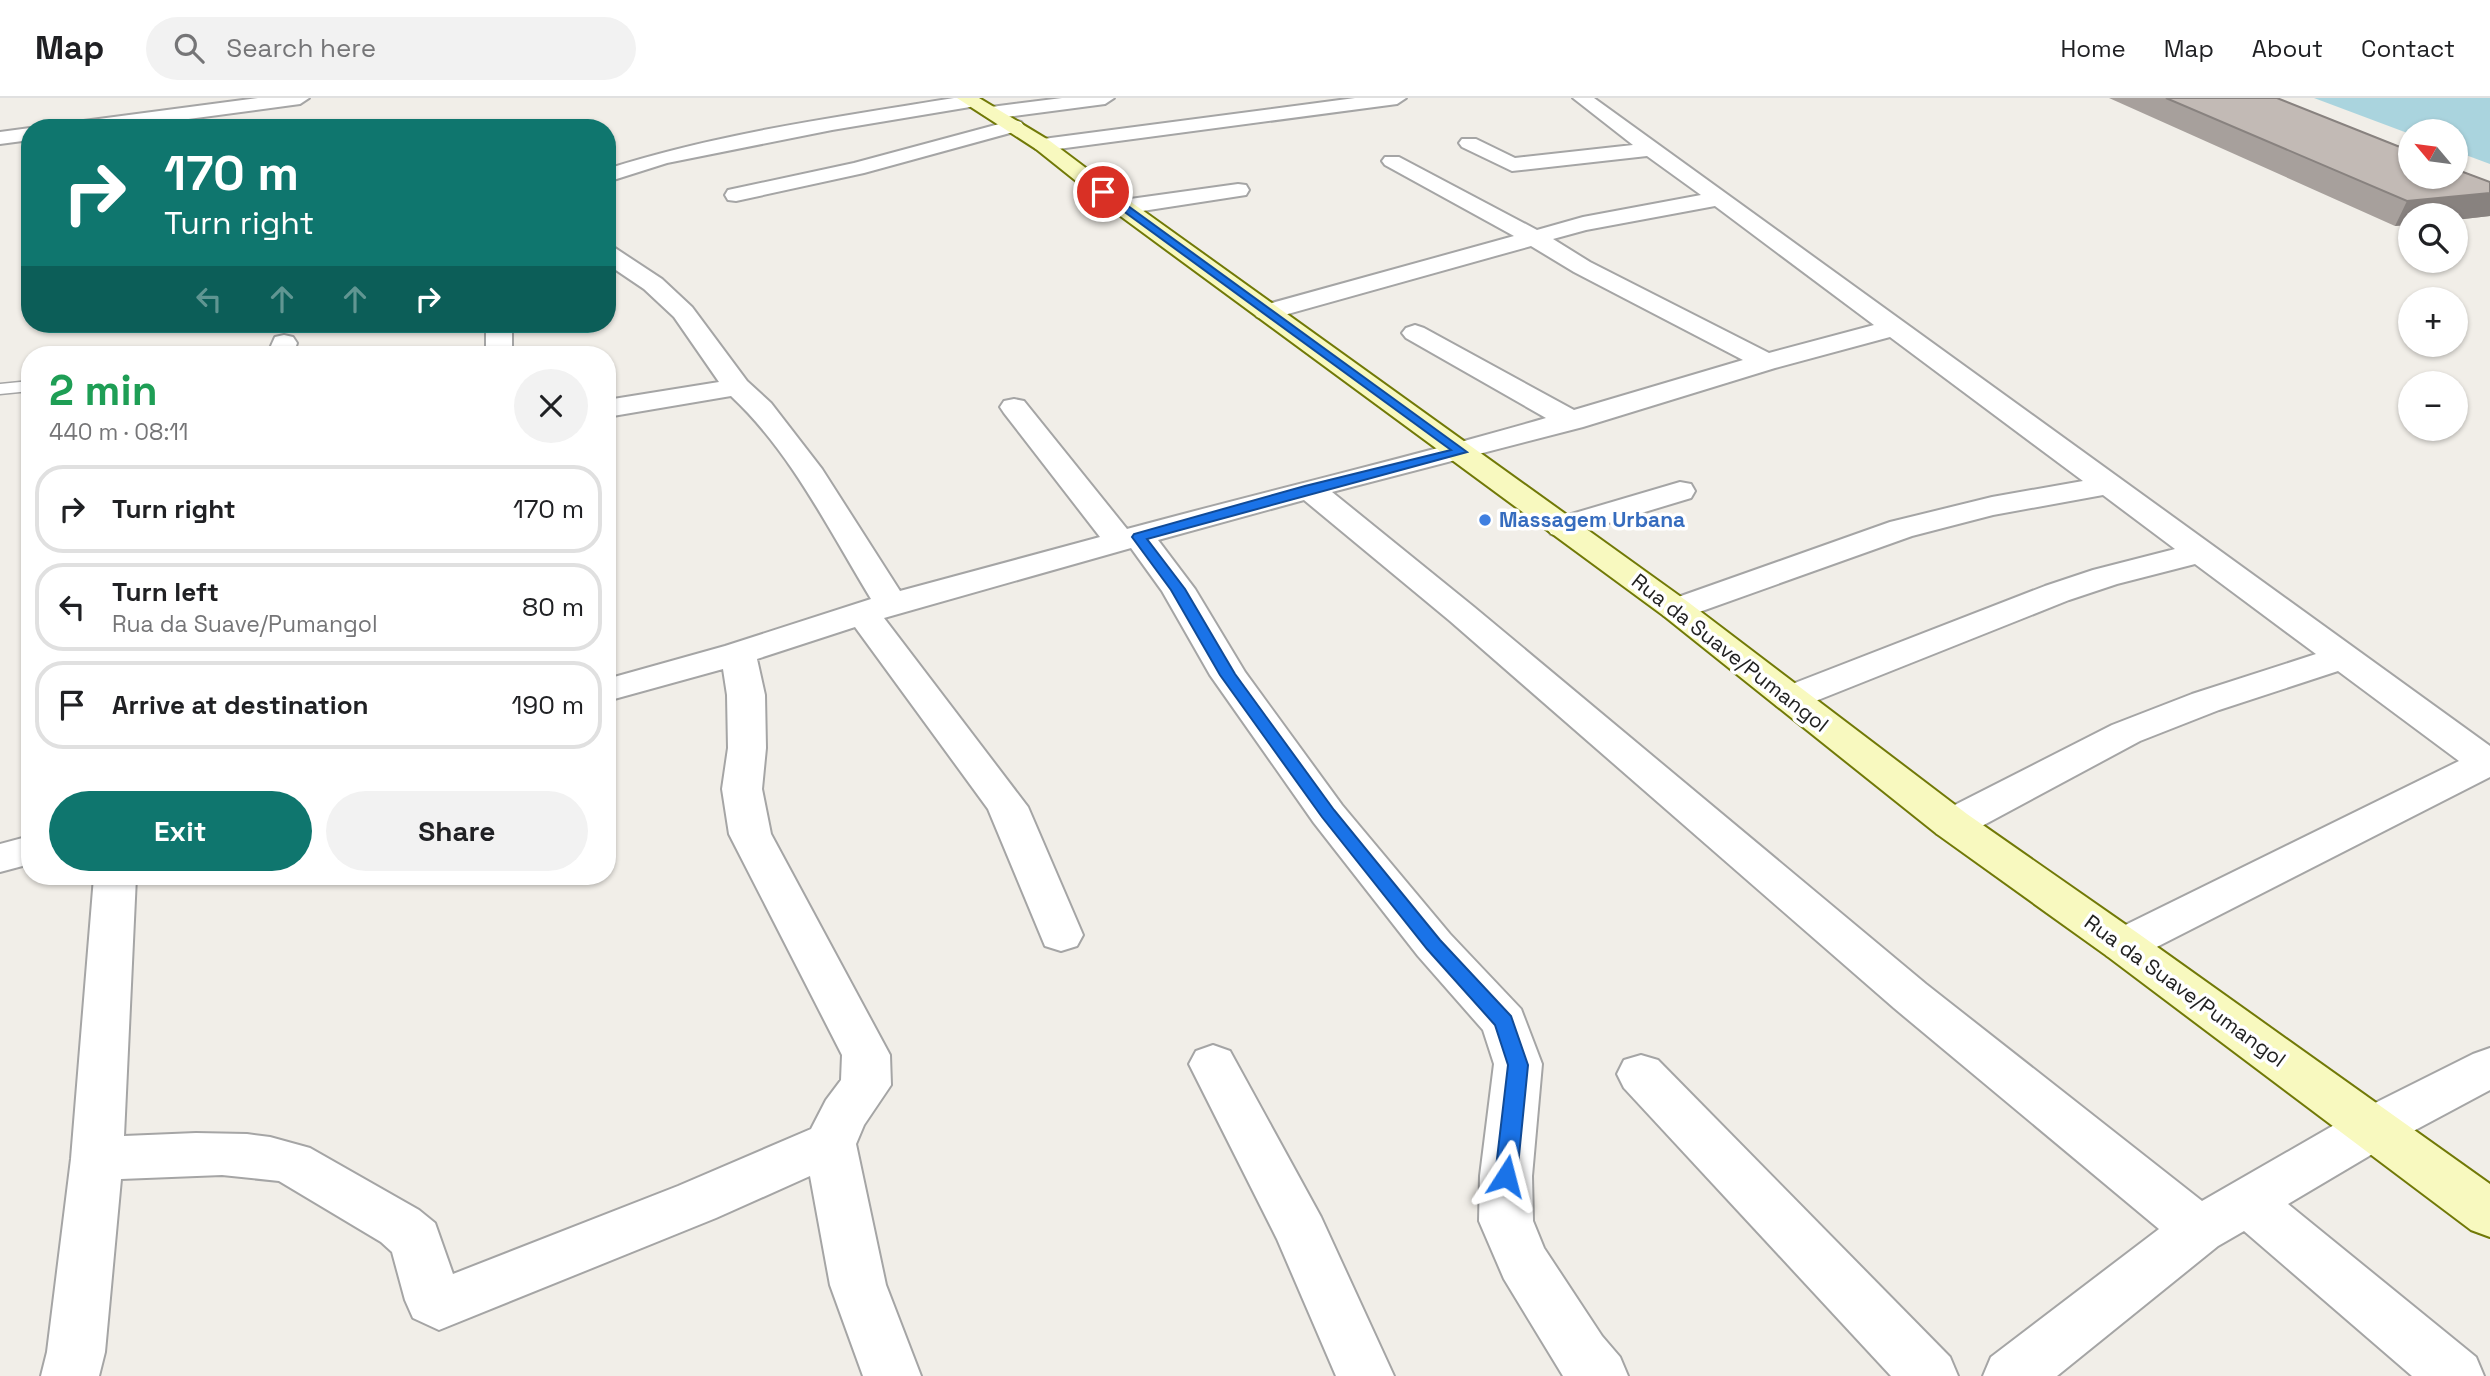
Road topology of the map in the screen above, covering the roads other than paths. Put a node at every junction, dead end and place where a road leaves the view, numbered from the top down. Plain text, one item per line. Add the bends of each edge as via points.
1 (300, 98) edge
2 (1105, 98) edge
3 (1397, 98) edge
4 (1582, 98) edge
5 (976, 104) edge
6 (235, 106) junction
7 (152, 115) edge
8 (129, 119) edge
9 (243, 119) edge
10 (1014, 125) junction
11 (21, 135) edge
12 (0, 138) edge
13 (1469, 143) dead end
14 (1043, 145) junction
15 (1652, 149) junction
16 (1392, 161) dead end
17 (616, 173) edge
18 (1238, 190) dead end
19 (736, 195) dead end
20 (1716, 199) junction
21 (1123, 207) junction
22 (1535, 237) junction
23 (616, 259) edge
24 (1266, 312) junction
25 (1896, 327) junction
26 (1415, 333) dead end
27 (1766, 362) junction
28 (21, 387) edge
29 (737, 387) junction
30 (0, 389) edge
31 (616, 407) edge
32 (1014, 407) dead end
33 (1573, 421) junction
34 (1461, 452) junction
35 (2110, 485) junction
36 (1309, 489) junction
37 (1680, 491) dead end
38 (1562, 527) junction
39 (1129, 539) junction
40 (2199, 553) junction
41 (877, 609) junction
42 (1676, 609) junction
43 (738, 654) junction
44 (2342, 658) junction
45 (616, 688) edge
46 (1790, 698) junction
47 (2485, 756) edge
48 (1952, 824) junction
49 (21, 852) edge
50 (0, 858) edge
51 (114, 885) edge
52 (1061, 934) dead end
53 (2123, 945) junction
54 (1213, 1064) dead end
55 (2490, 1068) edge
56 (1641, 1074) dead end
57 (2373, 1128) junction
58 (830, 1144) junction
59 (97, 1159) junction
60 (2247, 1202) junction
61 (2490, 1214) edge
62 (2199, 1230) junction
63 (2014, 1375) edge
64 (70, 1376) edge
65 (892, 1376) edge
66 (1366, 1376) edge
67 (1599, 1376) edge
68 (1929, 1376) edge
69 (2455, 1376) edge

1 - 6 street
2 - 5 street
3 - 14 street
4 - 15 street
5 - 10 street, Rua da Suave/Pumangol
5 - 17 street via 832,124 662,158
6 - 7 street
6 - 9 street
7 - 8 street
10 - 14 street, Rua da Suave/Pumangol
10 - 19 street via 857,169
11 - 12 street
13 - 15 street via 1511,165
14 - 21 street, Rua da Suave/Pumangol
15 - 20 street
16 - 22 street
18 - 21 street
20 - 22 street
20 - 25 street
21 - 24 street, Rua da Suave/Pumangol
22 - 24 street
22 - 27 street via 1583,267
23 - 29 street via 653,284 682,312
24 - 34 street, Rua da Suave/Pumangol
25 - 27 street
25 - 35 street
26 - 33 street
27 - 33 street
28 - 30 lane
29 - 31 street
29 - 41 street via 761,409 811,475
32 - 39 street
33 - 34 street
34 - 36 street
34 - 38 street, Rua da Suave/Pumangol
35 - 40 street
35 - 42 street via 1901,528
36 - 39 street
36 - 62 street via 1910,996
37 - 38 street
38 - 42 street, Rua da Suave/Pumangol
39 - 41 street
39 - 67 street via 1178,589 1228,675 1328,814 1504,1022 1518,1065 1506,1221 1523,1262
40 - 44 street
40 - 46 street via 2057,593
41 - 43 street
41 - 52 street via 1007,807
42 - 46 street, Rua da Suave/Pumangol
43 - 45 street
43 - 58 street via 746,695 742,789 750,834 866,1055 866,1085 844,1114
44 - 47 street
44 - 48 street via 2246,686 2126,734
46 - 48 street, Rua da Suave/Pumangol
47 - 53 street
48 - 53 street, Rua da Suave/Pumangol
49 - 50 street
51 - 59 street
53 - 57 street, Rua da Suave/Pumangol
54 - 66 street via 1302,1233
55 - 57 street
56 - 68 street
57 - 60 street
57 - 61 street, Rua da Suave/Pumangol
58 - 59 street via 439,1305 433,1300 416,1240 410,1234 292,1163 190,1154
58 - 65 street via 858,1285
59 - 64 street
60 - 62 street
60 - 69 street
62 - 63 street

